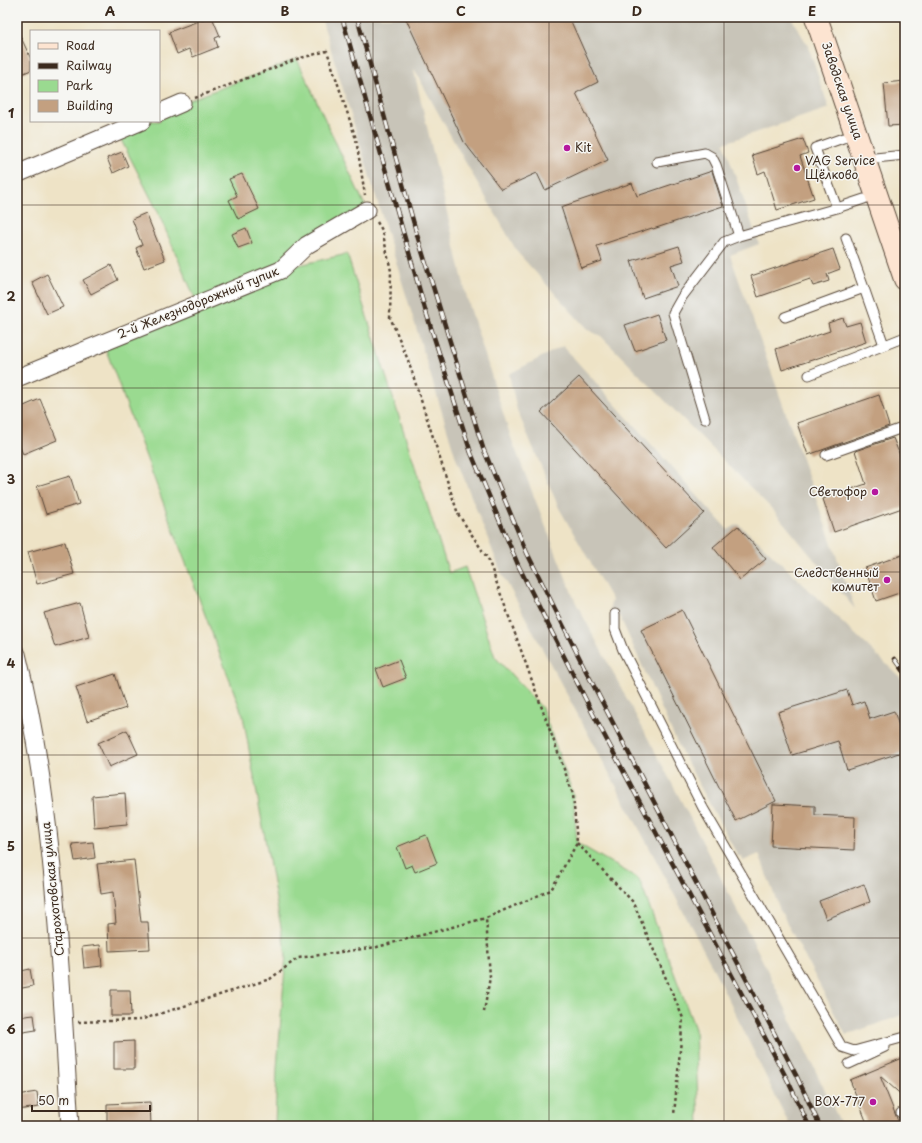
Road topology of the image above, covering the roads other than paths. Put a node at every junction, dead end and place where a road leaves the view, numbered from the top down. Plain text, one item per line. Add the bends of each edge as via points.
1 (816, 17) edge
2 (182, 103) road end
3 (160, 113) edge
4 (140, 122) edge
5 (843, 138) dead end
6 (905, 155) edge
7 (864, 159) junction
8 (656, 162) dead end
9 (17, 174) edge
10 (864, 199) dead end
11 (837, 208) junction
12 (367, 210) road end
13 (739, 236) junction
14 (846, 238) dead end
15 (905, 280) edge
16 (864, 288) junction
17 (785, 317) dead end
18 (905, 337) edge
19 (884, 345) junction
20 (809, 375) dead end
21 (17, 378) edge
22 (705, 420) dead end
23 (905, 427) edge
24 (826, 455) dead end
25 (615, 614) dead end
26 (17, 654) edge
27 (905, 1038) edge
28 (849, 1064) dead end
29 (70, 1126) edge

1 - 7 main road, Заводская улица
2 - 3 street
4 - 9 street
5 - 11 lane via 815,148
6 - 7 lane
7 - 15 main road, Заводская улица
8 - 13 lane via 705,153 712,157
10 - 11 lane
11 - 13 lane
12 - 21 street, 2-й Железнодорожный тупик via 307,245 281,270
13 - 22 lane via 724,242 682,297 673,313
14 - 16 lane
16 - 17 lane
16 - 19 lane
18 - 19 lane
19 - 20 lane
23 - 24 lane
25 - 27 lane via 615,629 623,650 703,808 842,1047 854,1051
26 - 29 street, Старохотовская улица via 42,783 57,918
27 - 28 lane

